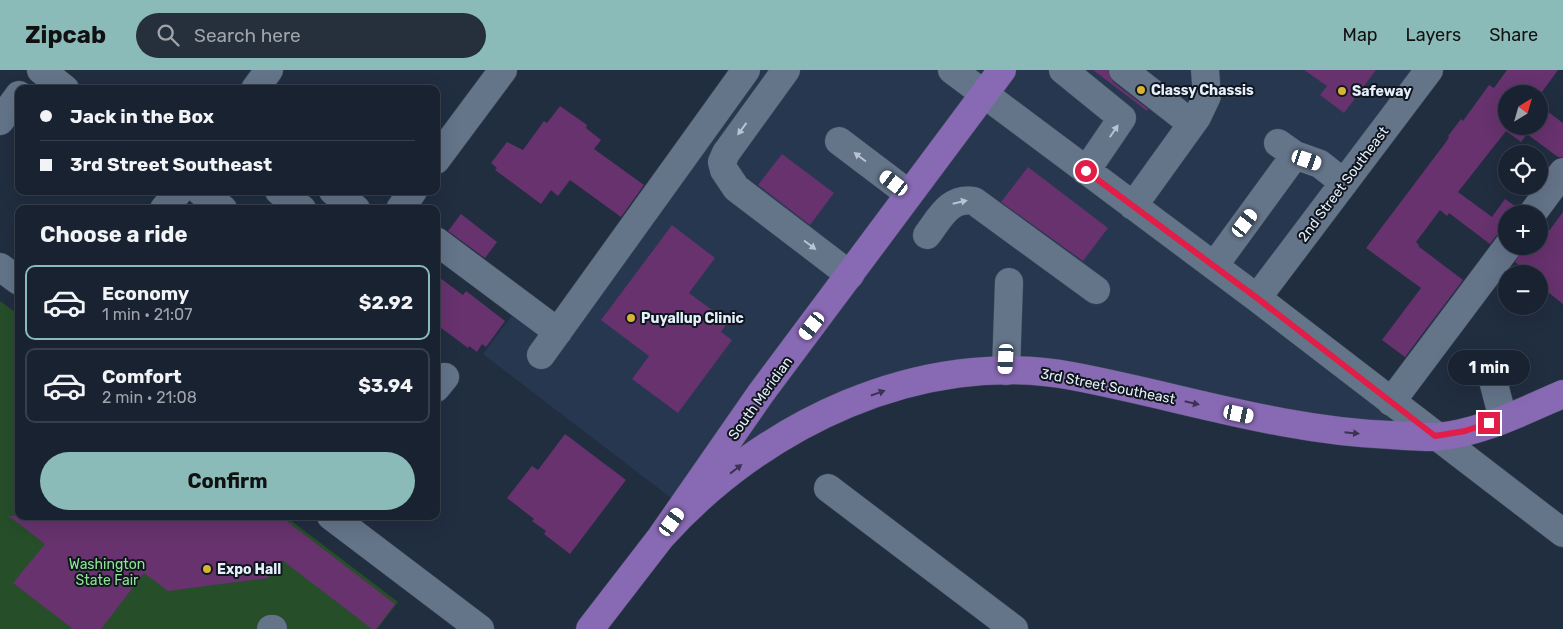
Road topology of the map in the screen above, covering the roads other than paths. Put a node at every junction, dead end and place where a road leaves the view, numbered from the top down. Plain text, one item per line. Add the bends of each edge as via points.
1 (39, 70) edge
2 (269, 70) edge
3 (503, 70) edge
4 (746, 70) edge
5 (952, 70) edge
6 (1002, 70) edge
7 (1063, 70) edge
8 (1123, 70) edge
9 (1204, 70) edge
10 (1430, 70) edge
11 (778, 80) edge
12 (27, 85) edge
13 (60, 85) edge
14 (258, 85) edge
15 (984, 94) junction
16 (15, 101) edge
17 (0, 121) edge
18 (1192, 124) junction
19 (839, 141) dead end
20 (440, 155) edge
21 (1086, 171) junction
22 (1563, 172) edge
23 (1344, 183) junction
24 (909, 194) junction
25 (176, 195) edge
26 (205, 195) edge
27 (284, 195) edge
28 (314, 195) edge
29 (338, 195) edge
30 (167, 205) edge
31 (218, 205) edge
32 (298, 205) edge
33 (306, 205) edge
34 (351, 205) edge
35 (1539, 205) edge
36 (1133, 206) junction
37 (928, 235) dead end
38 (440, 244) edge
39 (1501, 255) edge
40 (0, 266) edge
41 (1214, 266) junction
42 (850, 275) junction
43 (15, 278) edge
44 (1009, 282) dead end
45 (1096, 290) dead end
46 (1257, 298) junction
47 (558, 332) junction
48 (541, 355) dead end
49 (1489, 365) dead end
50 (1006, 371) junction
51 (1563, 394) edge
52 (1391, 402) junction
53 (1503, 419) junction
54 (1435, 436) junction
55 (828, 488) dead end
56 (339, 520) edge
57 (1563, 534) edge
58 (661, 537) junction
59 (480, 629) edge
60 (590, 629) edge
61 (1014, 629) edge

1 - 12 street
1 - 13 street
2 - 14 street
3 - 20 street
4 - 47 street
5 - 15 street
6 - 15 main road, South Meridian
21 -> 7 street via 1122,118
8 - 18 street
9 - 18 street via 1207,96
10 - 23 street, 2nd Street Southeast
11 -> 42 street via 726,153 722,162 724,170 733,184 751,200
15 - 21 street
15 - 24 main road, South Meridian
16 - 17 street
18 - 36 street
24 -> 19 street
21 - 36 street
22 - 35 street
23 - 41 street via 1320,164 1286,149
23 - 46 street, 2nd Street Southeast
24 - 42 main road, South Meridian
25 - 30 street
26 - 31 street
27 - 32 street
28 - 33 street
29 - 34 street
36 - 41 street
37 -> 45 street via 951,205 959,200 974,201
38 - 47 street
39 - 52 street
40 - 43 street
41 - 46 street
42 - 58 main road, South Meridian via 761,393
44 - 50 street
46 - 52 street
47 - 48 street
49 - 53 street
50 -> 54 main road, 3rd Street Southeast via 1029,370 1072,376 1310,428 1356,434
58 -> 50 main road, 3rd Street Southeast via 685,511 733,470 786,434 818,417 886,390 921,381
51 - 53 main road, 3rd Street Southeast
52 - 54 street
53 - 54 main road, 3rd Street Southeast
54 - 57 street
55 - 61 street
56 - 59 street
58 - 60 main road, South Meridian

